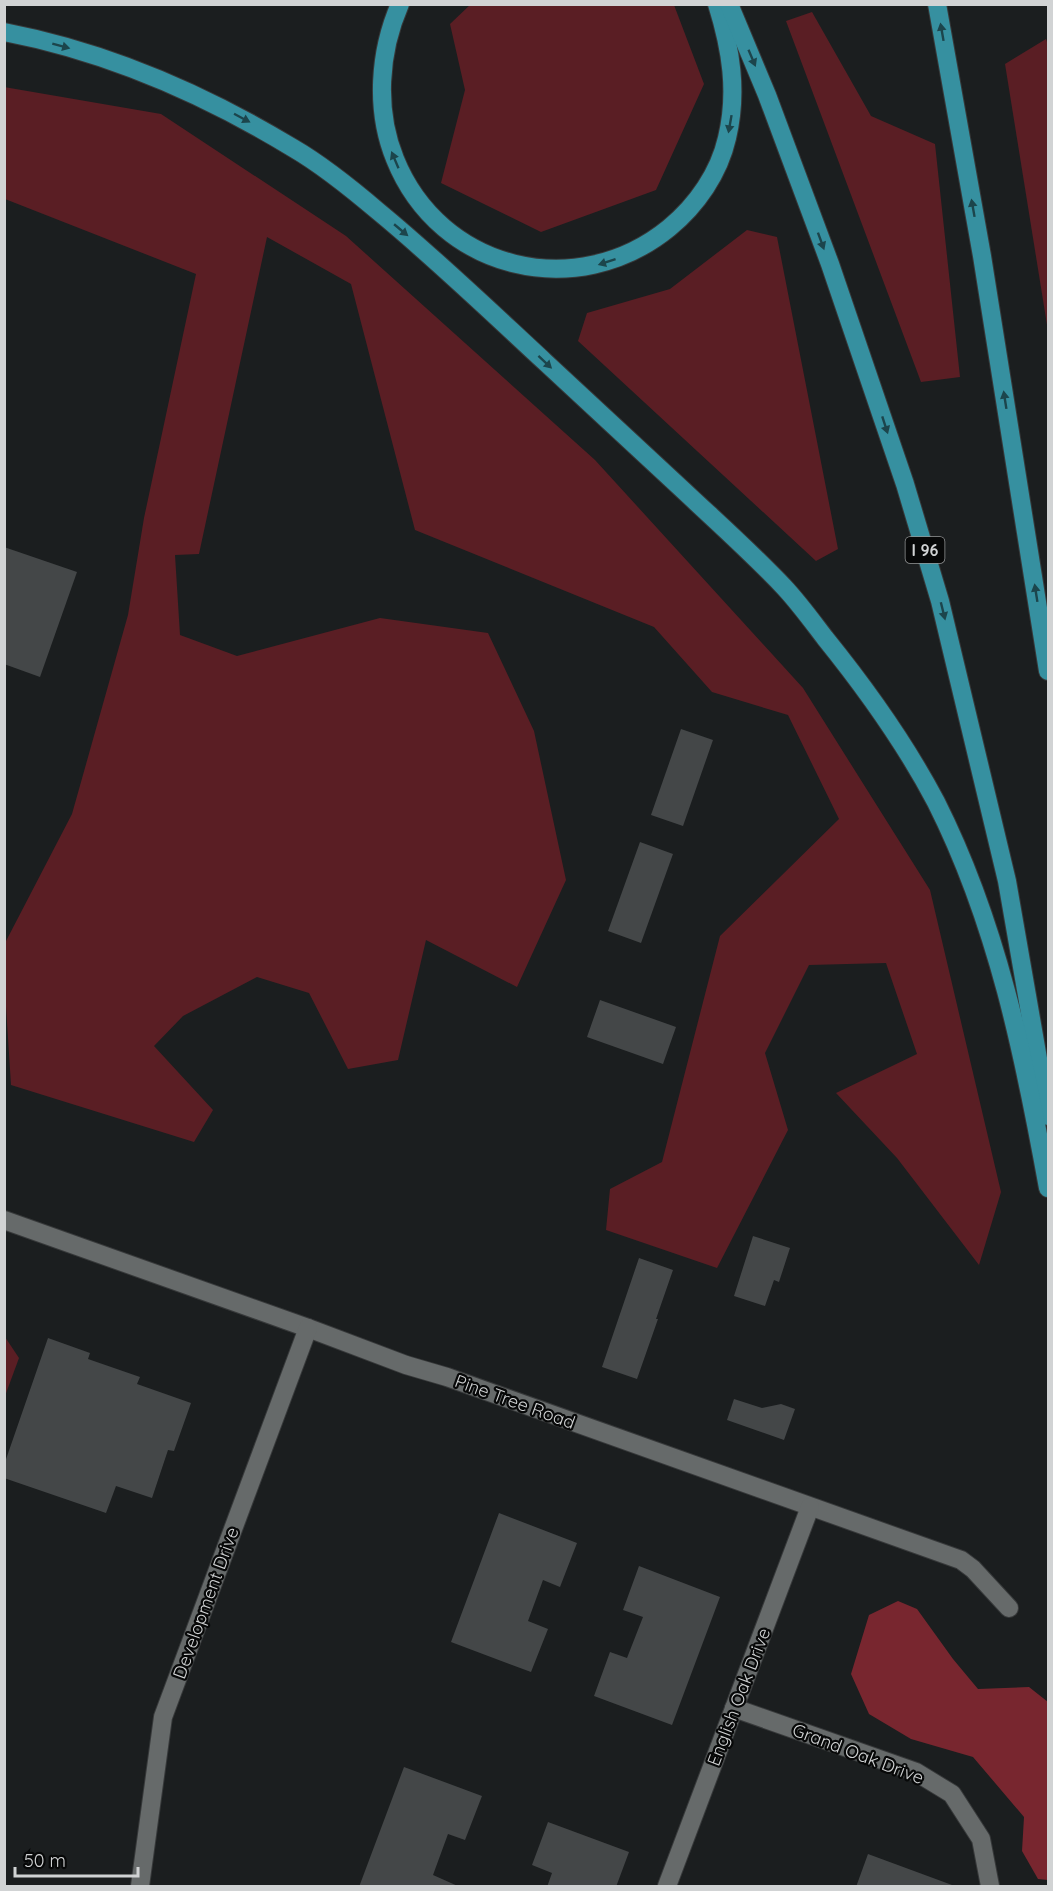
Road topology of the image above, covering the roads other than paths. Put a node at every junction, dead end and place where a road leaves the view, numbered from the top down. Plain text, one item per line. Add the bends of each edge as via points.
1 (400, 4) edge
2 (717, 4) edge
3 (729, 4) edge
4 (937, 4) edge
5 (4, 32) edge
6 (1048, 671) edge
7 (1048, 1116) edge
8 (1048, 1188) edge
9 (4, 1221) edge
10 (308, 1328) junction
11 (810, 1507) junction
12 (1009, 1608) dead end
13 (734, 1708) junction
14 (140, 1887) edge
15 (667, 1887) edge
16 (990, 1887) edge

2 -> 1 highway via 728,41 733,100 727,140 713,176 687,212 646,245 612,261 558,270 508,262 463,242 424,209 406,183 391,150 382,103 386,50
3 -> 7 highway, I 96 via 834,274 940,601 1007,881
6 -> 4 highway via 984,267
5 -> 8 highway via 96,56 196,94 298,151 340,180 419,245 785,589 893,727 935,802 969,876 1001,966 1029,1081
9 - 10 street, Pine Tree Road
10 - 11 street, Pine Tree Road
10 - 14 street, Development Drive via 163,1718
11 - 12 street, Pine Tree Road via 961,1560
11 - 13 street, English Oak Drive
13 - 15 street, English Oak Drive
13 - 16 street, Grand Oak Drive via 916,1772 952,1794 981,1839

